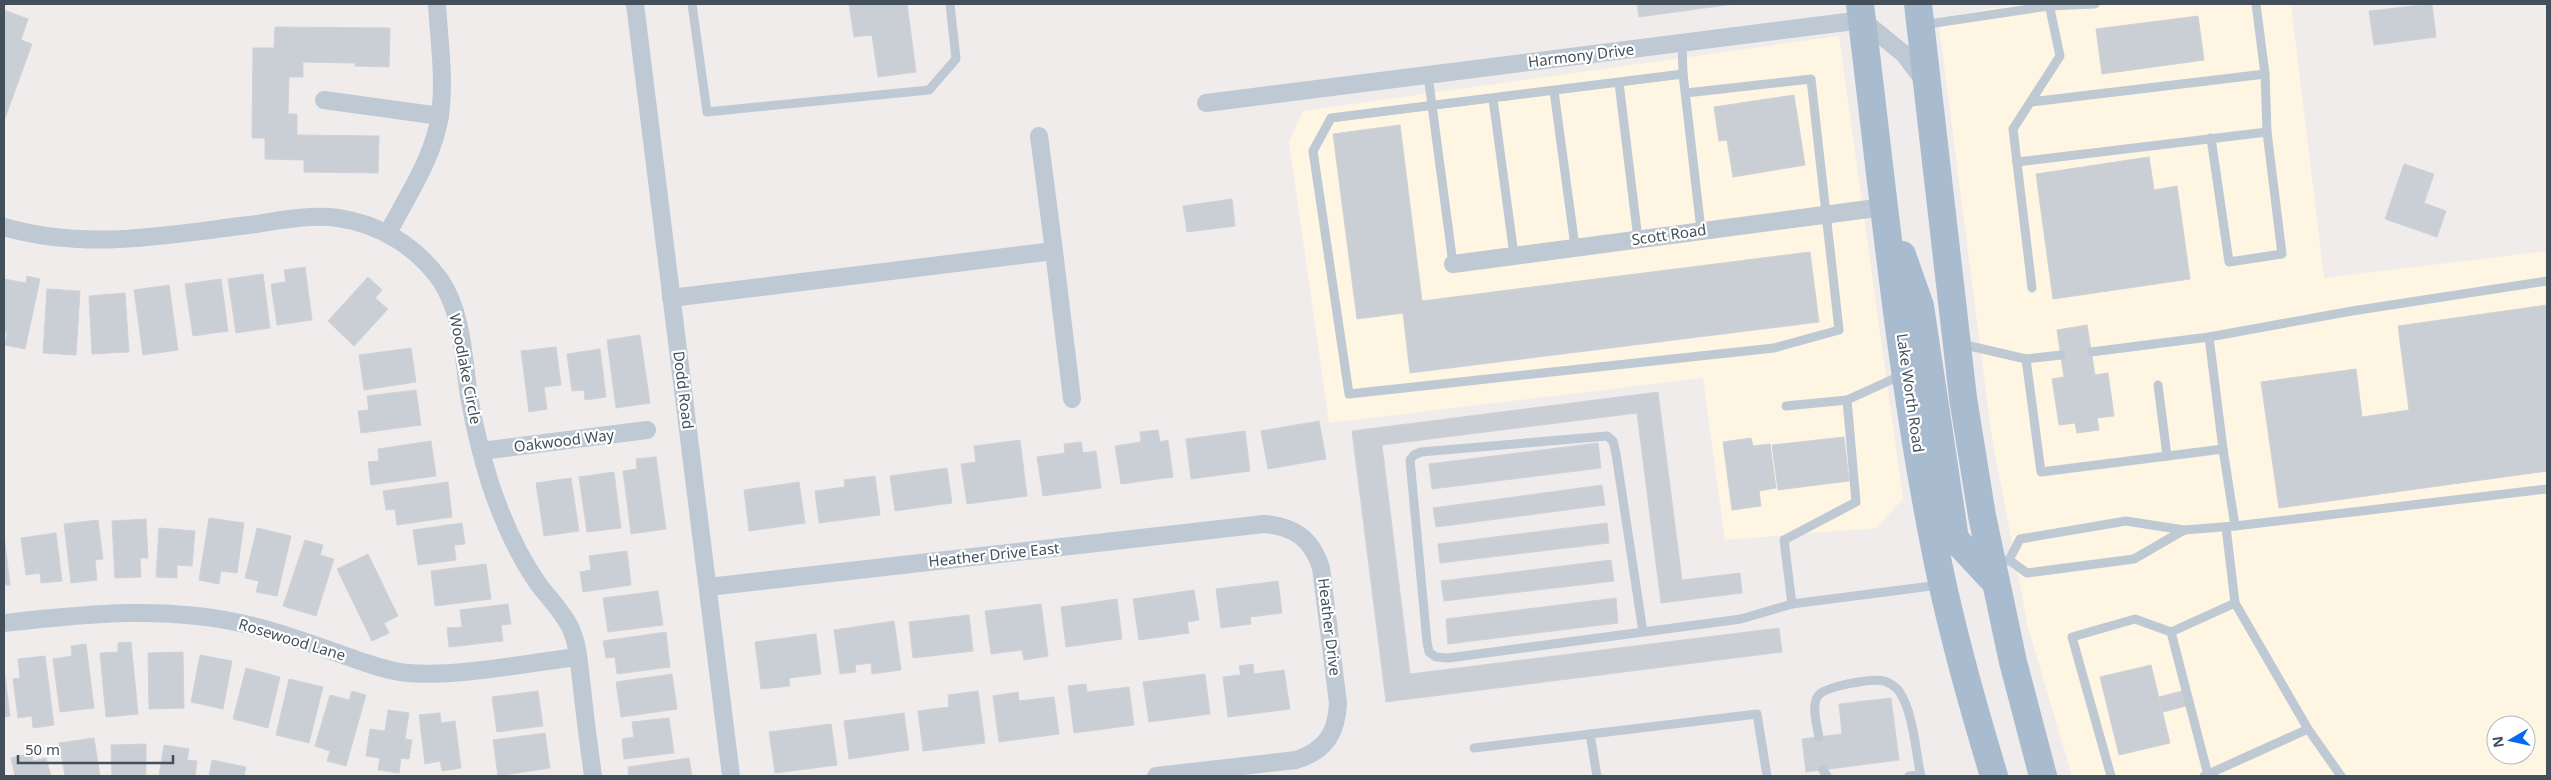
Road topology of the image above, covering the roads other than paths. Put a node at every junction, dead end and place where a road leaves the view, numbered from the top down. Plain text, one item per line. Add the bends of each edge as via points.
1 (437, 4) edge
2 (635, 4) edge
3 (692, 4) edge
4 (950, 4) edge
5 (2095, 4) edge
6 (2256, 4) edge
7 (2049, 5) edge
8 (1861, 12) edge
9 (1919, 14) edge
10 (1682, 43) junction
11 (1683, 74) junction
12 (2265, 74) junction
13 (1428, 75) junction
14 (1619, 83) junction
15 (1928, 87) junction
16 (1554, 91) junction
17 (1686, 93) junction
18 (1493, 99) junction
19 (324, 100) dead end
20 (2031, 102) junction
21 (1206, 103) dead end
22 (1432, 107) junction
23 (440, 116) junction
24 (2267, 132) junction
25 (1039, 136) dead end
26 (2211, 138) junction
27 (2017, 162) junction
28 (1884, 207) junction
29 (1827, 214) junction
30 (4, 227) edge
31 (1701, 230) junction
32 (388, 233) junction
33 (1638, 238) junction
34 (1575, 247) junction
35 (1054, 251) junction
36 (1514, 255) junction
37 (1453, 264) joint
38 (2547, 281) edge
39 (2032, 288) dead end
40 (671, 298) junction
41 (2209, 337) junction
42 (1956, 343) junction
43 (2091, 352) dead end
44 (2061, 355) dead end
45 (2026, 360) junction
46 (1907, 373) junction
47 (2158, 385) dead end
48 (1072, 399) dead end
49 (1847, 400) junction
50 (1786, 406) dead end
51 (647, 430) dead end
52 (2222, 448) junction
53 (481, 451) junction
54 (2167, 456) junction
55 (2547, 488) edge
56 (1280, 525) joint
57 (2231, 527) junction
58 (2184, 530) junction
59 (1999, 569) junction
60 (1944, 585) junction
61 (708, 587) junction
62 (2235, 603) junction
63 (1792, 604) junction
64 (4, 623) edge
65 (1643, 632) junction
66 (2171, 632) junction
67 (578, 657) junction
68 (2308, 729) junction
69 (1590, 734) junction
70 (1819, 737) dead end
71 (1474, 748) dead end
72 (593, 776) edge
73 (731, 776) edge
74 (1156, 776) edge
75 (1597, 776) edge
76 (1767, 776) edge
77 (1909, 776) edge
78 (1920, 776) edge
79 (1994, 776) edge
80 (2043, 776) edge
81 (2111, 776) edge
82 (2206, 776) edge
83 (2341, 776) edge

1 - 23 street via 442,91
2 - 40 street, Dodd Road
3 - 4 lane via 707,112 929,90 956,59
5 - 7 lane
6 - 12 lane
7 - 9 lane
7 - 20 lane via 2060,56
8 - 10 street, Harmony Drive
8 - 15 street via 1904,54
8 - 28 main road, Lake Worth Road
9 - 15 main road
10 - 11 lane
10 - 13 street, Harmony Drive
11 - 14 lane
11 - 17 lane
12 - 20 lane
12 - 24 lane
13 - 21 street, Harmony Drive
13 - 22 lane
14 - 16 lane
14 - 33 lane
15 - 42 main road
16 - 18 lane
16 - 34 lane
17 - 29 lane via 1811,78
17 - 31 lane
18 - 22 lane
18 - 36 lane
19 - 23 street
20 - 27 lane via 2013,129
22 - 29 lane via 1331,118 1313,151 1349,394 1774,348 1839,330
22 - 37 lane
23 - 32 street via 429,152
24 - 26 lane
24 - 26 lane via 2282,254 2230,262
25 - 35 street
26 - 27 lane
27 - 39 lane
28 - 29 street, Scott Road
28 - 46 main road, Lake Worth Road
28 - 59 main road via 1920,306 1955,539
29 - 31 street, Scott Road
30 - 32 street, Woodlake Circle via 55,238 120,241 321,217 353,221
31 - 33 street, Scott Road
32 - 53 street, Woodlake Circle via 419,256 440,280 455,310
33 - 34 street, Scott Road
34 - 36 street, Scott Road
35 - 40 street
35 - 48 street
36 - 37 street, Scott Road
38 - 41 lane
40 - 61 street, Dodd Road
41 - 43 lane
41 - 52 lane
42 - 45 lane
42 - 59 main road via 1982,516
44 - 45 lane
45 - 54 lane via 2042,472
46 - 49 lane
46 - 60 main road, Lake Worth Road via 1934,544
47 - 54 lane
49 - 50 lane
49 - 63 lane via 1856,502 1784,540
51 - 53 street, Oakwood Way
52 - 54 lane
52 - 57 lane
53 - 67 street, Woodlake Circle via 503,520 520,554 570,626
55 - 57 lane
56 - 61 street, Heather Drive East via 1264,524
56 - 74 street, Heather Drive via 1307,540 1321,568 1338,703 1333,733 1324,746 1296,760
57 - 58 lane
57 - 62 lane
58 - 59 lane via 2134,559 2027,573
58 - 59 lane via 2126,521 2020,539
59 - 80 main road via 2013,662
60 - 63 lane
60 - 79 main road, Lake Worth Road
61 - 73 street, Dodd Road
62 - 66 lane
62 - 68 lane
63 - 65 lane via 1741,619
64 - 67 street, Rosewood Lane via 102,613 194,615 248,624 377,667 407,673 437,674
65 - 65 lane via 1448,658 1436,657 1429,652 1410,460 1422,452 1607,436 1613,441 1616,454
66 - 81 lane via 2135,619 2072,637
66 - 82 lane
67 - 72 street, Woodlake Circle
68 - 82 lane
68 - 83 lane
69 - 71 lane
69 - 75 lane
69 - 76 lane via 1757,714
70 - 78 lane via 1815,706 1818,696 1826,689 1885,681 1898,690 1907,707
77 - 78 lane

